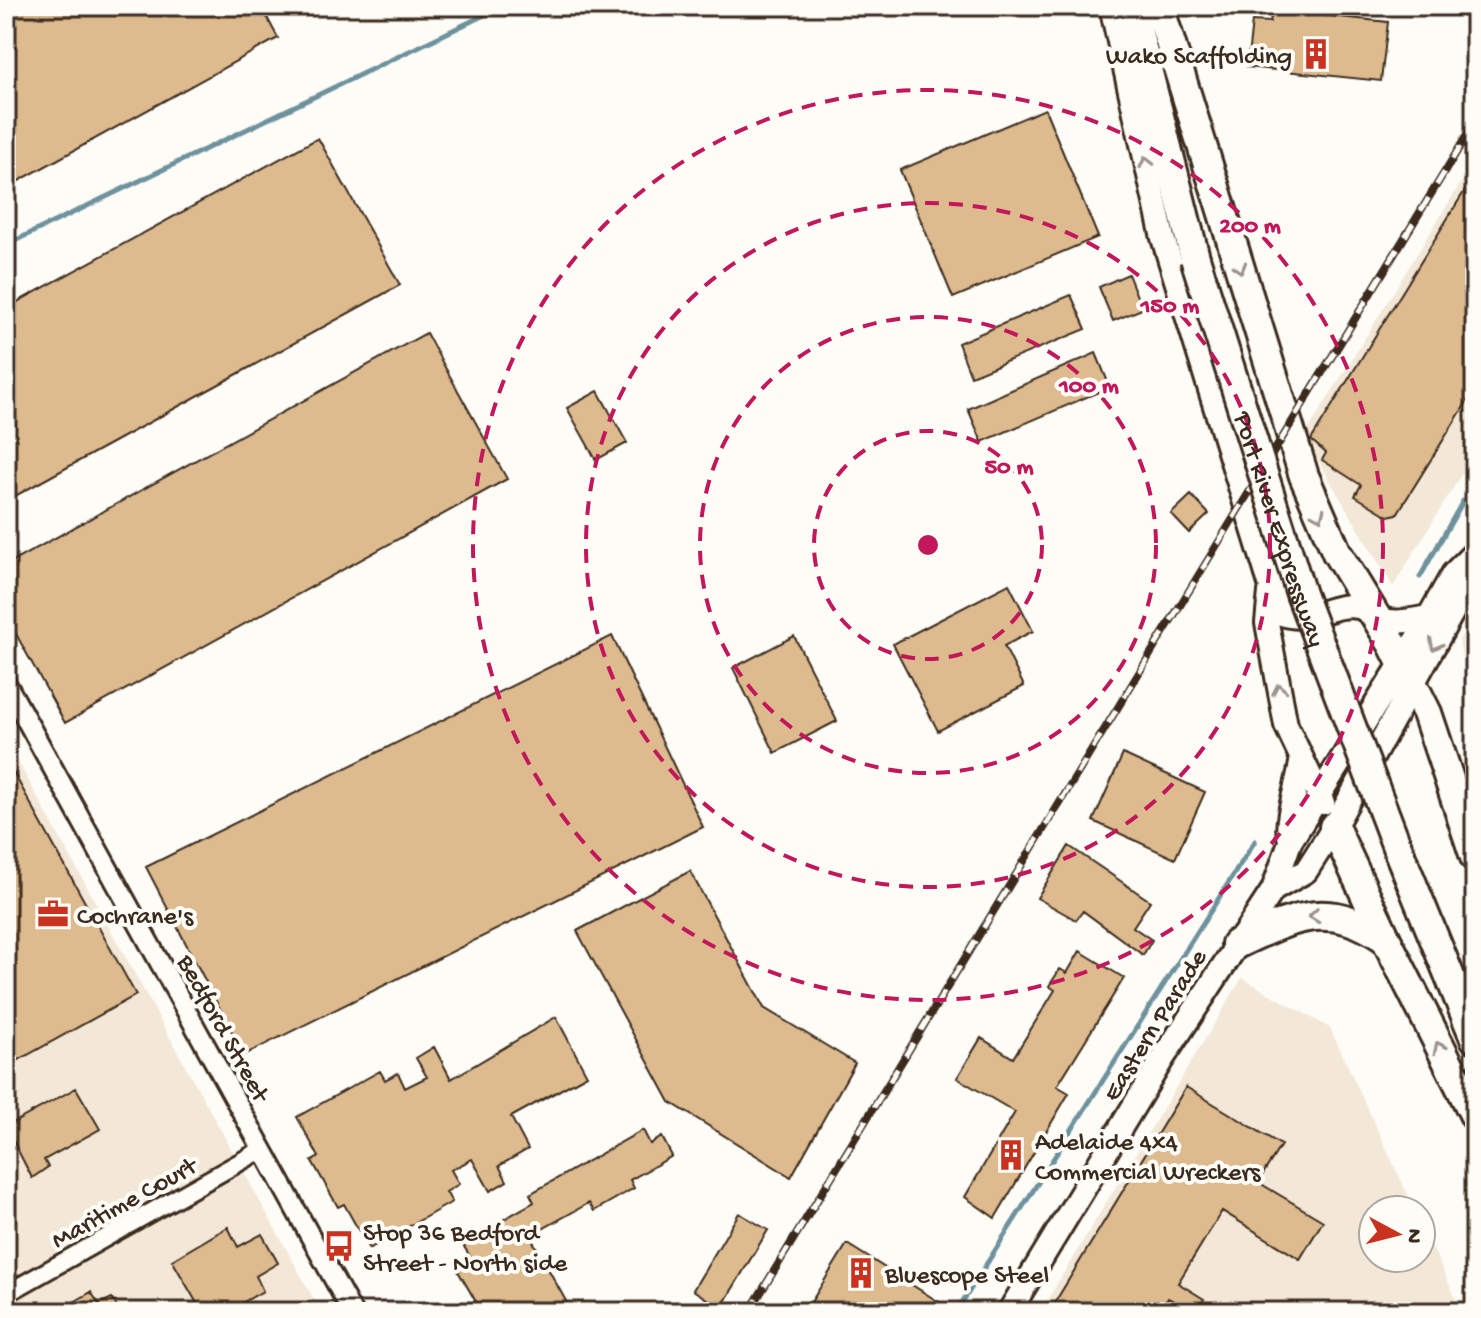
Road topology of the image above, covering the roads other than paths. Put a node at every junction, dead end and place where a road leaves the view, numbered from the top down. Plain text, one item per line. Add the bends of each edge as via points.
1 (1111, 6) edge
2 (1131, 6) edge
3 (1150, 6) edge
4 (1159, 6) edge
5 (1204, 254) junction
6 (1474, 553) edge
7 (1270, 591) junction
8 (1376, 617) junction
9 (1429, 617) junction
10 (6, 683) edge
11 (1412, 690) junction
12 (1371, 710) junction
13 (1301, 763) junction
14 (1319, 794) junction
15 (1334, 827) junction
16 (1402, 839) junction
17 (1290, 842) junction
18 (1475, 857) edge
19 (1273, 890) junction
20 (1386, 939) junction
21 (1236, 944) junction
22 (1475, 990) edge
23 (1475, 1038) edge
24 (1475, 1116) edge
25 (263, 1149) junction
26 (6, 1294) edge
27 (352, 1312) edge
28 (1009, 1312) edge

7 -> 1 main road via 1163,238
2 - 5 highway, Port River Expressway
3 - 5 highway, Port River Expressway
4 -> 8 highway via 1304,476 1337,553
5 - 16 highway, Port River Expressway, bridge via 1301,594
6 - 9 main road, Eastern Parade via 1453,574
6 -> 11 main road, Eastern Parade via 1472,577
7 - 8 main road via 1279,613 1296,619 1360,607
13 -> 7 main road via 1286,725 1269,637
8 - 9 main road via 1402,624
8 - 11 highway
9 - 11 main road, Eastern Parade
10 - 25 street, Bedford Street
11 - 12 main road, Eastern Parade
11 - 12 main road
11 - 15 main road, Eastern Parade
11 - 18 highway
12 - 14 main road, Eastern Parade
13 - 14 main road
13 - 17 main road via 1286,824
14 - 15 main road
14 - 17 main road, Eastern Parade
15 - 19 main road, Eastern Parade via 1306,871
15 - 20 highway
16 - 22 highway, Port River Expressway
16 - 23 highway, Port River Expressway
17 - 19 main road, Eastern Parade
19 - 21 main road, Eastern Parade
20 -> 21 highway via 1349,918 1317,913
24 -> 20 highway
21 - 28 main road, Eastern Parade
25 - 26 street, Maritime Court
25 - 27 street, Bedford Street

